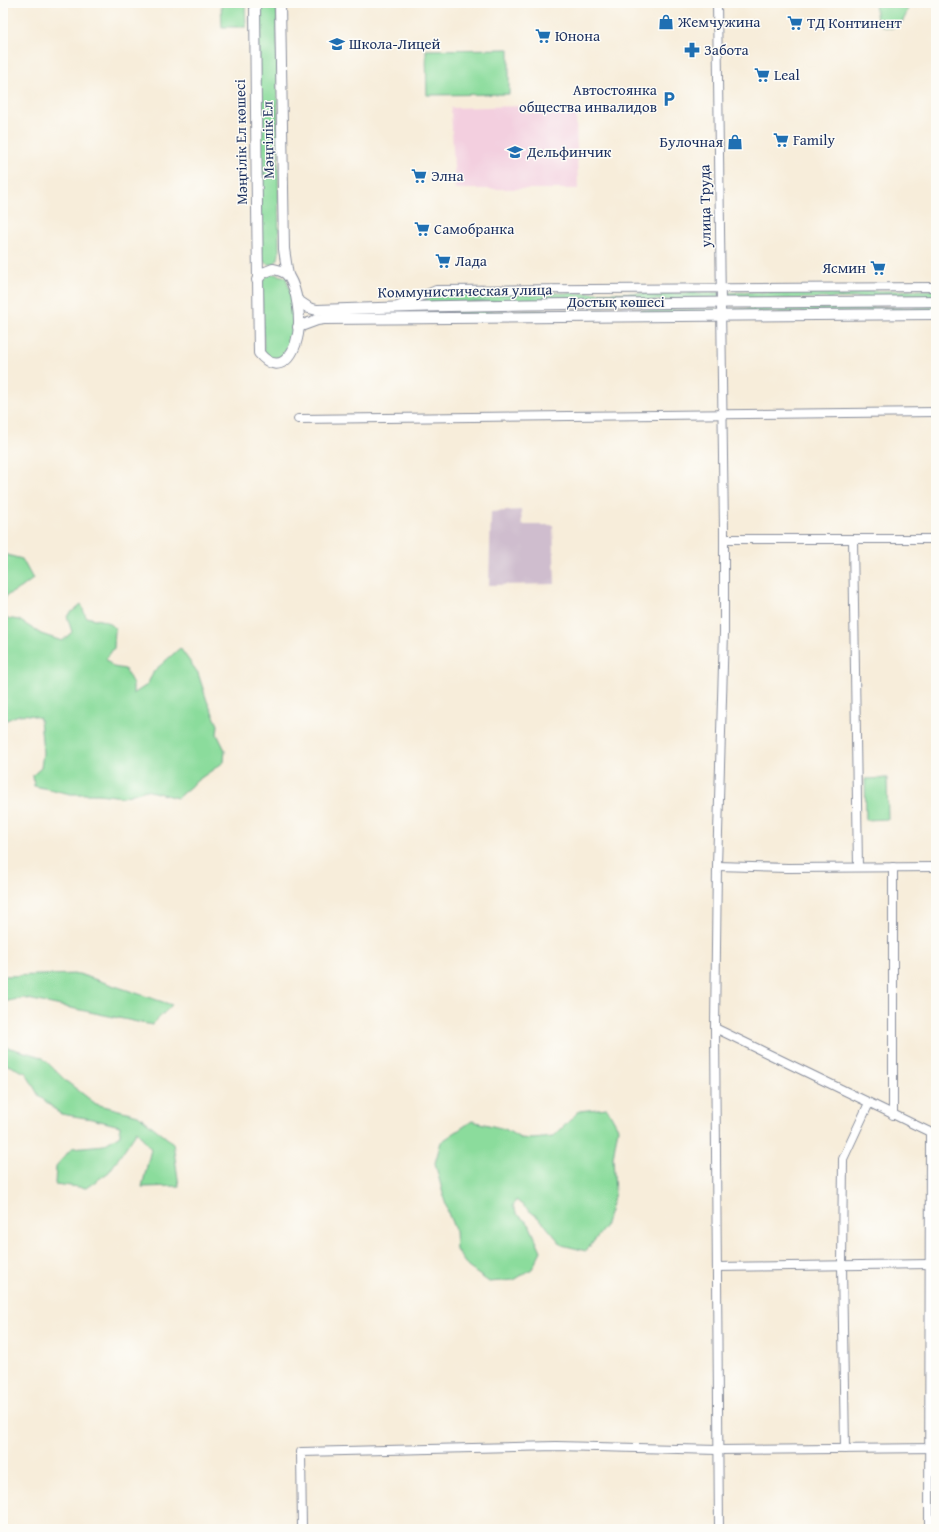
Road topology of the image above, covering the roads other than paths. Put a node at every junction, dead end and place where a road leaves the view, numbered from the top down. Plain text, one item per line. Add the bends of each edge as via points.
1 (255, 3) edge
2 (280, 3) edge
3 (717, 3) edge
4 (288, 276) junction
5 (257, 280) junction
6 (936, 287) edge
7 (720, 289) junction
8 (297, 300) junction
9 (936, 301) edge
10 (662, 303) joint
11 (720, 303) junction
12 (397, 307) junction
13 (936, 314) edge
14 (721, 316) junction
15 (298, 327) junction
16 (936, 412) edge
17 (723, 414) junction
18 (298, 419) dead end
19 (724, 539) junction
20 (853, 539) junction
21 (936, 539) edge
22 (717, 866) junction
23 (858, 867) junction
24 (893, 867) junction
25 (936, 867) edge
26 (715, 1028) junction
27 (869, 1103) junction
28 (893, 1115) junction
29 (933, 1133) edge
30 (930, 1264) junction
31 (717, 1266) junction
32 (842, 1266) junction
33 (933, 1448) edge
34 (845, 1449) junction
35 (718, 1450) junction
36 (302, 1529) edge
37 (719, 1529) edge
38 (929, 1529) edge

1 - 5 street, Мәңгілік Ел көшесі
2 - 4 street, Мәңгілік Ел via 284,249
3 - 7 street, улица Труда
4 - 5 street via 272,268
4 - 8 street, Мәңгілік Ел көшесі
5 - 15 street, Мәңгілік Ел көшесі via 259,353 264,359 279,364 289,358
6 - 7 street
7 - 11 street, улица Труда
7 - 12 street via 436,290
8 - 12 street, Коммунистическая улица via 317,310
8 - 15 street, Мәңгілік Ел көшесі
9 - 11 street, Достық көшесі
10 - 11 street, Достық көшесі
10 - 12 street, Коммунистическая улица
11 - 14 street, улица Труда
13 - 14 street, Достық көшесі
14 - 15 street, Достық көшесі via 324,319
14 - 17 street, улица Труда
16 - 17 street
17 - 18 street
17 - 19 street, улица Труда
19 - 20 street
19 - 22 street, улица Труда
20 - 21 street
20 - 23 street
22 - 23 street
22 - 26 street, улица Труда
23 - 24 street
24 - 25 street
24 - 28 street
26 - 27 street
26 - 31 street, улица Труда
27 - 28 street
27 - 32 street via 843,1159
28 - 29 street
29 - 30 street
30 - 32 street
30 - 33 street
31 - 32 street
31 - 35 street, улица Труда
32 - 34 street
33 - 34 street
33 - 38 street
34 - 35 street
35 - 36 street via 556,1446 301,1452
35 - 37 street, улица Труда

